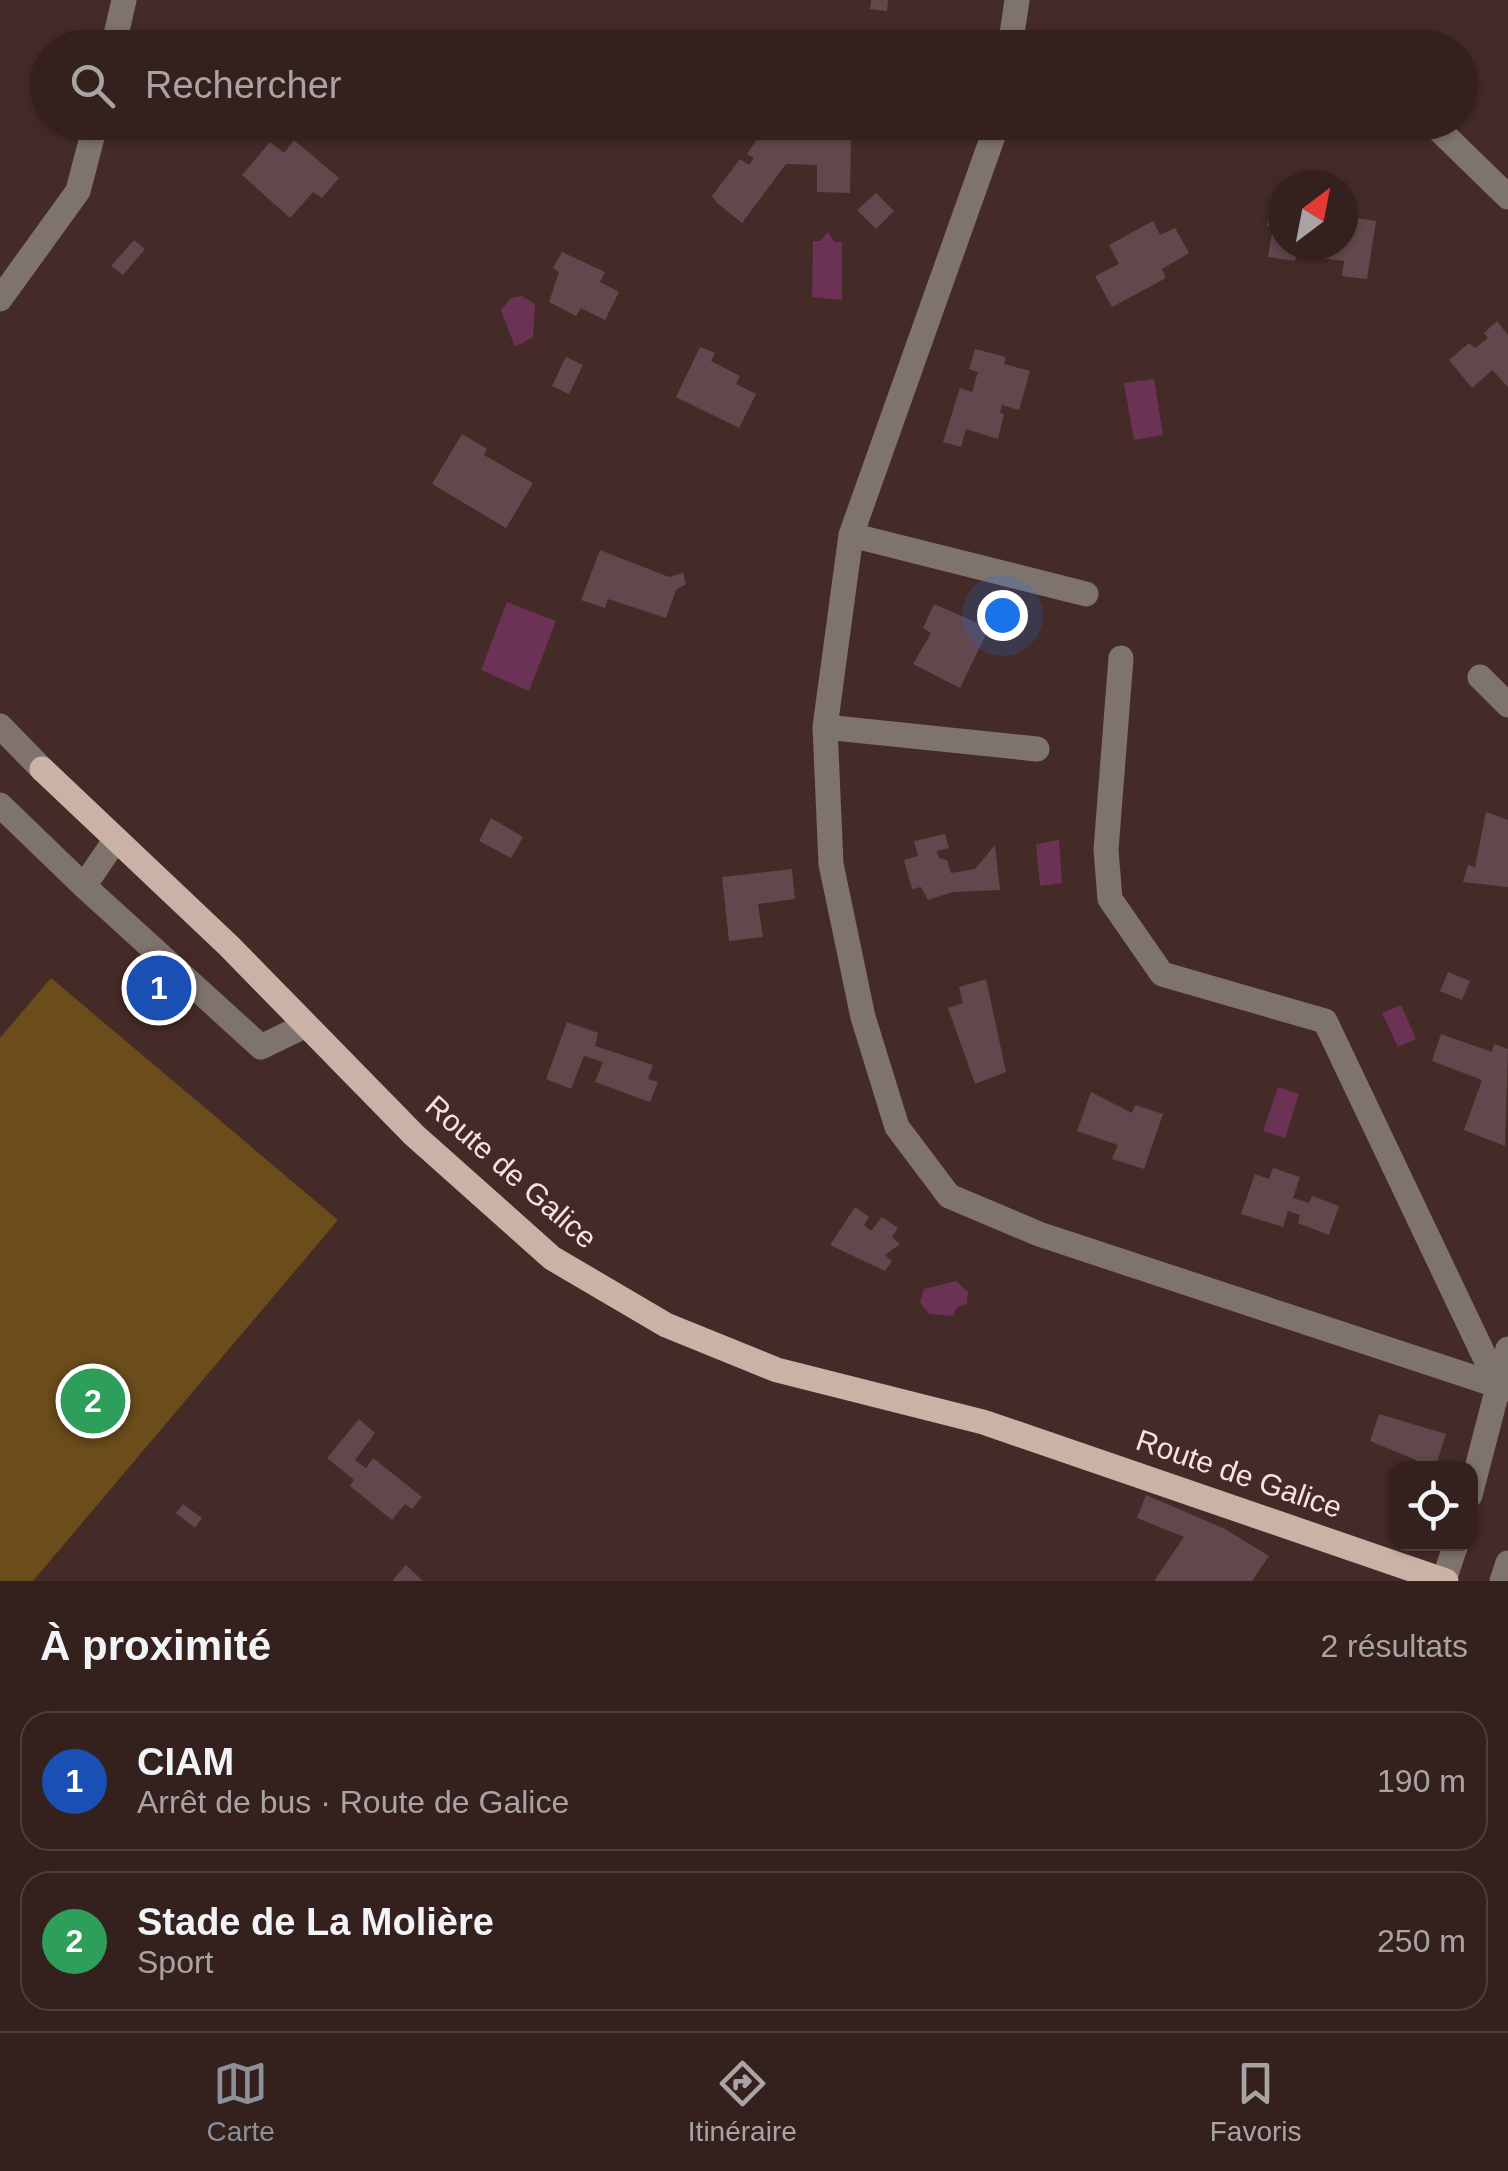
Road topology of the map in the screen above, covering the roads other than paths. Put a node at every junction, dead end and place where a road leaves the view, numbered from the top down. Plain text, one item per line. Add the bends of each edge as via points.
1 (124, 0) edge
2 (1017, 0) edge
3 (117, 30) edge
4 (1013, 30) edge
5 (91, 140) edge
6 (992, 140) edge
7 (1449, 140) edge
8 (1508, 198) edge
9 (0, 299) edge
10 (851, 534) junction
11 (1086, 594) dead end
12 (1121, 658) dead end
13 (1480, 677) dead end
14 (1508, 705) edge
15 (0, 726) edge
16 (825, 727) junction
17 (1037, 749) dead end
18 (42, 769) joint
19 (0, 805) edge
20 (116, 838) junction
21 (84, 886) junction
22 (306, 1025) junction
23 (1508, 1349) edge
24 (1503, 1387) edge
25 (1478, 1469) edge
26 (1454, 1551) edge
27 (1508, 1563) edge
28 (1445, 1581) edge
29 (1502, 1581) edge

1 - 3 street
2 - 4 street
5 - 9 street via 78,190
6 - 10 street
7 - 8 street
10 - 11 street
10 - 16 street
12 - 24 street via 1106,850 1110,899 1162,974 1324,1021
13 - 14 street
15 - 18 street, Route de Galice
16 - 17 street
16 - 24 street via 831,864 862,1016 897,1127 949,1196 1039,1234
18 - 20 main road, Route de Galice
19 - 21 street
20 - 21 street
20 - 22 main road, Route de Galice
21 - 22 street via 261,1047
22 - 28 main road, Route de Galice via 552,1258 666,1326 777,1370 983,1422
23 - 24 street
24 - 25 street
26 - 28 street
27 - 29 street

